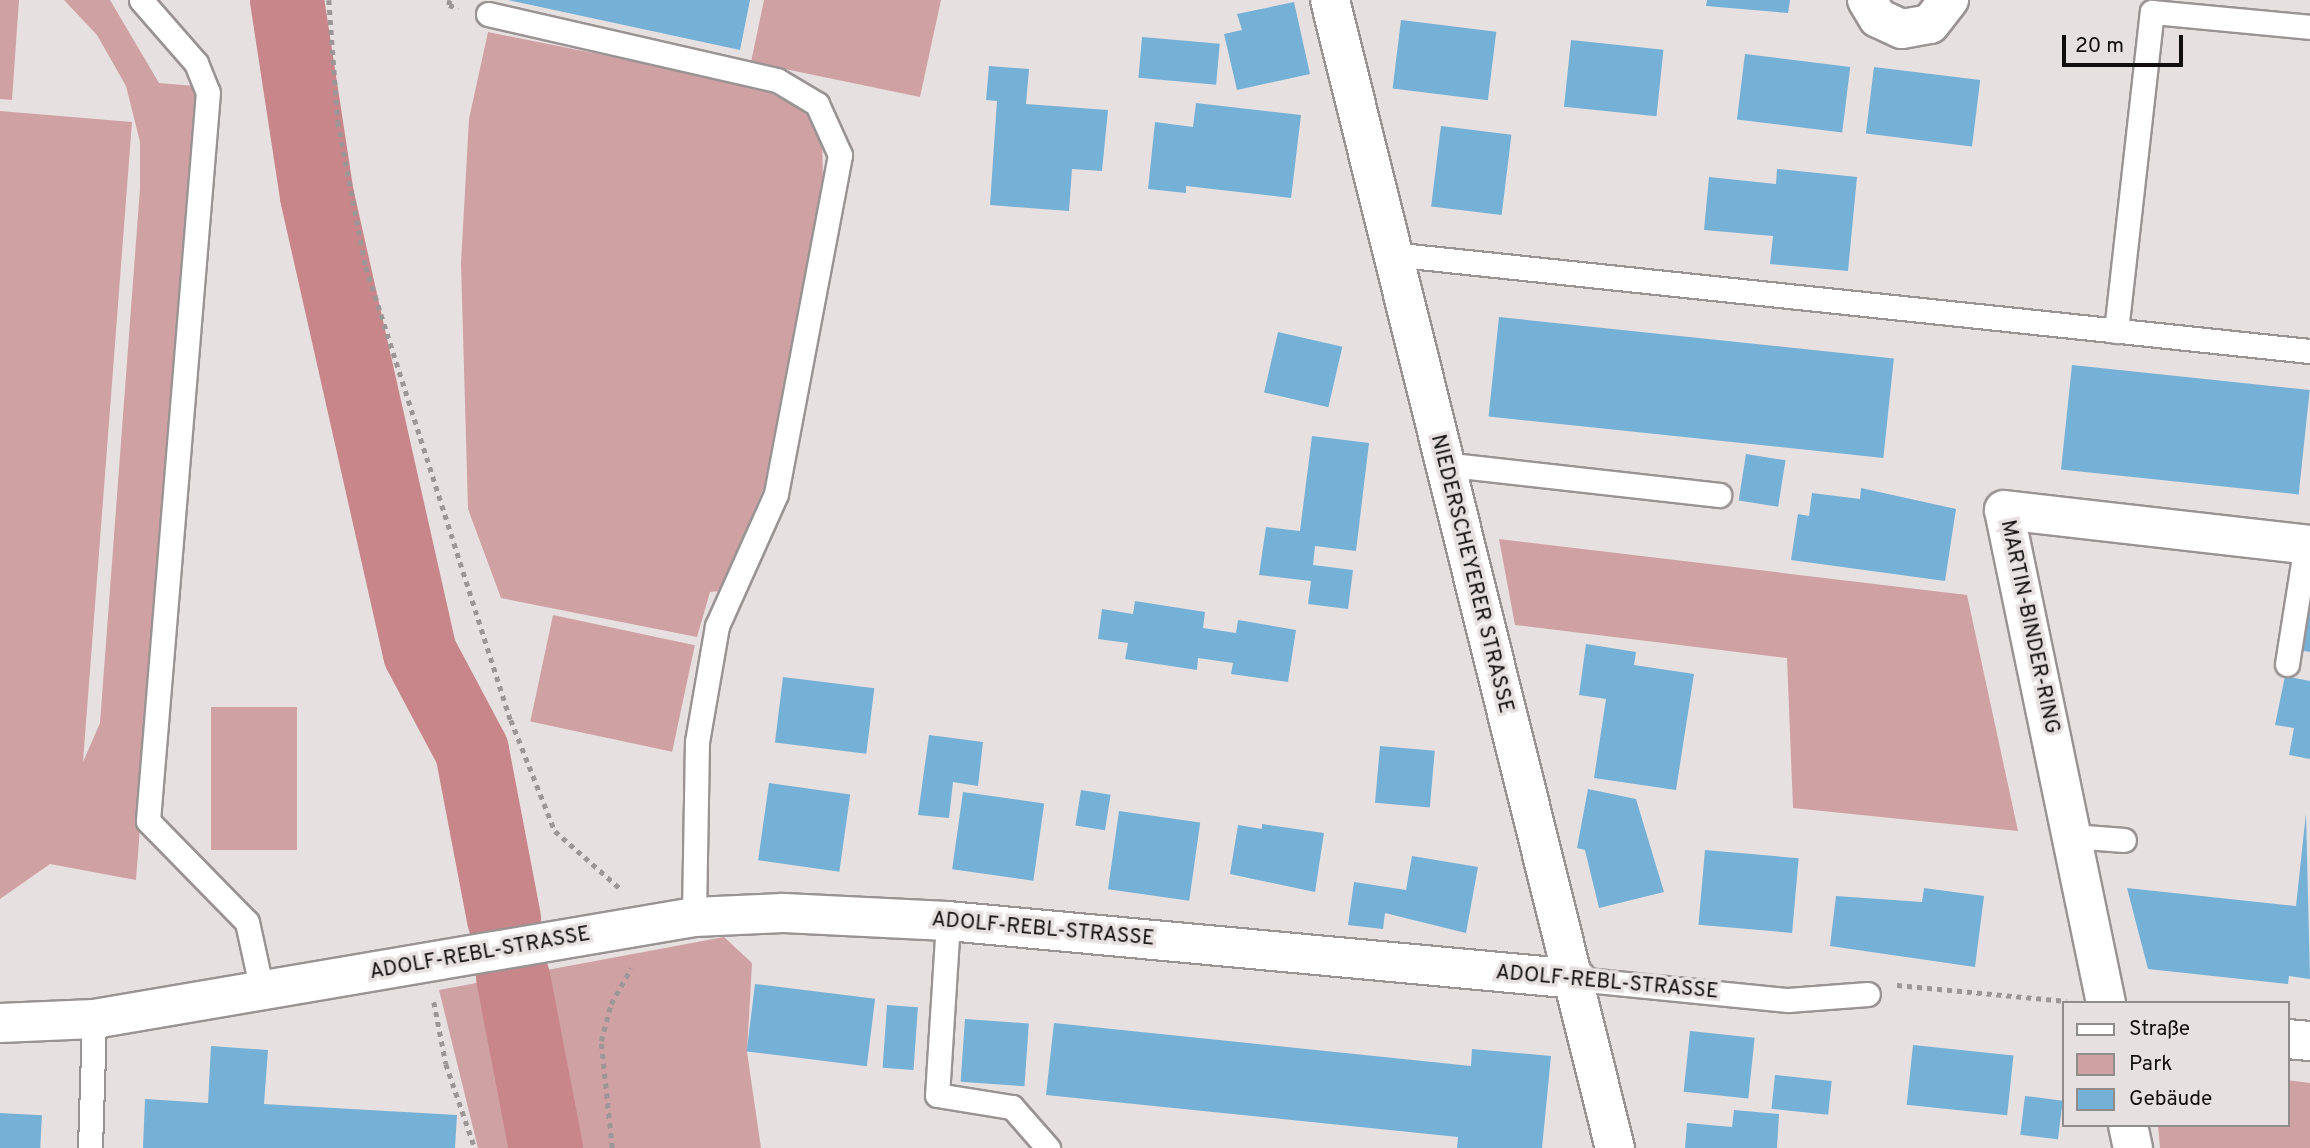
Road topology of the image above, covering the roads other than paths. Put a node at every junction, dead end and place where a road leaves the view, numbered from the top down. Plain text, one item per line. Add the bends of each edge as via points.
1 (141, 0) edge
2 (1330, 0) edge
3 (1867, 0) edge
4 (1949, 0) edge
5 (488, 14) dead end
6 (2310, 27) edge
7 (1391, 254) junction
8 (2116, 331) junction
9 (2310, 351) edge
10 (1443, 464) junction
11 (1719, 495) dead end
12 (2308, 545) edge
13 (2287, 664) dead end
14 (2072, 836) junction
15 (2124, 840) dead end
16 (694, 917) junction
17 (948, 921) junction
18 (1576, 979) junction
19 (262, 991) junction
20 (1868, 994) road end
21 (2090, 1001) edge
22 (94, 1019) junction
23 (0, 1023) edge
24 (2289, 1039) edge
25 (2310, 1041) edge
26 (2128, 1127) edge
27 (90, 1148) edge
28 (1048, 1148) edge
29 (1615, 1148) edge
30 (2133, 1148) edge

1 - 19 lane via 196,63 208,92 148,821 247,922
2 - 7 street, NIEDERSCHEYERER STRASSE
3 - 4 street via 1878,18 1902,29 1930,24
5 - 16 lane via 777,80 817,104 840,155 776,494 717,626 697,742
6 - 8 lane via 2152,12
7 - 8 lane
7 - 10 street, NIEDERSCHEYERER STRASSE
8 - 9 lane
10 - 11 lane
10 - 18 street, NIEDERSCHEYERER STRASSE
12 - 13 lane
12 - 14 street, MARTIN-BINDER-RING via 2004,510
14 - 15 lane
14 - 21 street, MARTIN-BINDER-RING
16 - 17 street, ADOLF-REBL-STRASSE via 783,913
16 - 19 street, ADOLF-REBL-STRASSE
17 - 18 street, ADOLF-REBL-STRASSE
17 - 28 lane via 937,1095 1012,1107
18 - 20 lane, ADOLF-REBL-STRASSE via 1788,1000
18 - 29 street, NIEDERSCHEYERER STRASSE
19 - 22 street, ADOLF-REBL-STRASSE
22 - 23 street, ADOLF-REBL-STRASSE
22 - 27 lane
24 - 25 street
26 - 30 street

